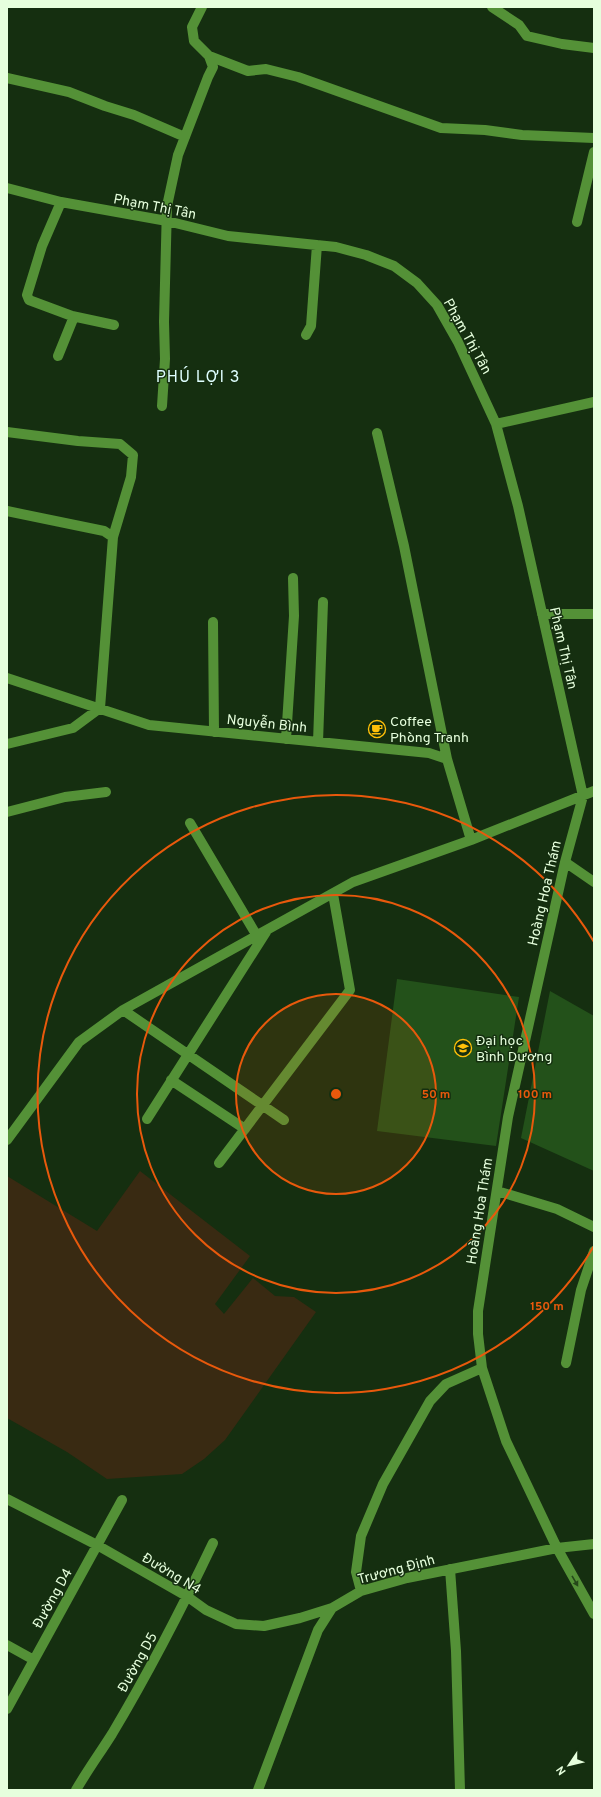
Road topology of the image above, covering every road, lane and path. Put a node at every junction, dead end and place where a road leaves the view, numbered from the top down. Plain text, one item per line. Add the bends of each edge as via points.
1 (202, 7) edge
2 (492, 7) edge
3 (594, 48) edge
4 (209, 56) junction
5 (7, 78) edge
6 (185, 137) junction
7 (594, 138) edge
8 (594, 152) edge
9 (7, 188) edge
10 (61, 202) junction
11 (167, 221) junction
12 (577, 222) dead end
13 (317, 245) junction
14 (72, 316) junction
15 (114, 325) dead end
16 (306, 335) dead end
17 (58, 356) dead end
18 (594, 402) edge
19 (162, 406) dead end
20 (496, 424) junction
21 (7, 432) edge
22 (377, 433) dead end
23 (7, 511) edge
24 (113, 537) junction
25 (293, 578) dead end
26 (323, 602) dead end
27 (542, 614) junction
28 (594, 614) edge
29 (212, 622) dead end
30 (7, 678) edge
31 (100, 708) junction
32 (214, 732) junction
33 (286, 739) junction
34 (318, 742) junction
35 (7, 744) edge
36 (447, 759) junction
37 (594, 791) edge
38 (106, 792) dead end
39 (583, 796) junction
40 (7, 812) edge
41 (190, 823) dead end
42 (471, 840) junction
43 (564, 862) junction
44 (594, 882) edge
45 (333, 894) junction
46 (267, 930) junction
47 (257, 936) junction
48 (123, 1010) junction
49 (188, 1054) junction
50 (171, 1080) junction
51 (263, 1105) junction
52 (147, 1119) dead end
53 (284, 1120) dead end
54 (245, 1129) junction
55 (7, 1140) edge
56 (219, 1163) dead end
57 (497, 1191) junction
58 (594, 1227) edge
59 (594, 1251) edge
60 (566, 1363) dead end
61 (482, 1368) junction
62 (7, 1499) edge
63 (122, 1500) dead end
64 (213, 1543) dead end
65 (594, 1544) edge
66 (97, 1545) junction
67 (557, 1548) junction
68 (450, 1569) junction
69 (361, 1591) junction
70 (188, 1597) junction
71 (332, 1608) junction
72 (594, 1614) edge
73 (7, 1645) edge
74 (34, 1660) junction
75 (7, 1709) edge
76 (76, 1790) edge
77 (258, 1790) edge
78 (460, 1790) edge

1 - 4 street via 192,27 194,41
2 - 3 street via 519,25 527,36
4 - 6 street via 213,67
4 - 7 street via 248,71 266,69 298,76 441,128
5 - 6 street via 69,92 134,115
6 - 11 street via 169,195
8 - 12 street
9 - 10 street, Phạm Thị Tân
10 - 11 street, Phạm Thị Tân
10 - 14 street via 42,246 27,295 29,300
11 - 13 street, Phạm Thị Tân via 228,236
11 - 19 street
13 - 16 street via 310,326
13 - 20 street, Phạm Thị Tân via 366,254 394,266 417,283 437,305 458,342
14 - 15 street
14 - 17 street
18 - 20 street
20 - 27 street, Phạm Thị Tân via 518,506
21 - 24 street via 120,444 133,455 131,477
22 - 36 street via 404,546
23 - 24 street via 104,531
24 - 31 street
25 - 33 street via 294,616
26 - 34 street
27 - 28 street
27 - 39 street, Phạm Thị Tân
29 - 32 street
30 - 31 street, Nguyễn Bình
31 - 32 street, Nguyễn Bình via 149,725
31 - 35 street via 73,728
32 - 33 street, Nguyễn Bình
33 - 34 street, Nguyễn Bình
34 - 36 street, Nguyễn Bình via 429,753
36 - 42 street
37 - 39 street
38 - 40 street via 65,797
39 - 42 street
39 - 43 street, Hoàng Hoa Thám
41 - 47 street
42 - 45 street via 353,882
43 - 44 street
43 - 57 street, Hoàng Hoa Thám via 508,1117
45 - 46 street
45 - 51 street via 350,990
46 - 47 street
46 - 49 street
47 - 48 street
48 - 49 street
48 - 55 street via 79,1042
49 - 50 street
49 - 51 street
50 - 52 street
50 - 54 street
51 - 53 street
51 - 54 street
54 - 56 street
57 - 58 street via 557,1209
57 - 61 street, Hoàng Hoa Thám via 478,1311
59 - 60 street via 581,1290
61 - 67 street, Hoàng Hoa Thám via 506,1441
61 - 69 street via 446,1384 430,1401 383,1484 361,1536 356,1572
62 - 66 street, Đường N4
63 - 66 street, Đường D4
64 - 70 street, Đường D5
65 - 67 street, Trương Định
66 - 70 street, Đường N4
66 - 74 street, Đường D4
67 - 68 street, Trương Định
67 -> 72 street, Hoàng Hoa Thám
68 - 69 street, Trương Định
68 - 78 street via 456,1651
69 - 71 street, Trương Định
70 - 71 street, Đường N4 via 206,1610 236,1624 264,1626
70 - 76 street, Đường D5 via 116,1727
71 - 77 street, Trương Định via 318,1630
73 - 74 street
74 - 75 street, Đường D4

